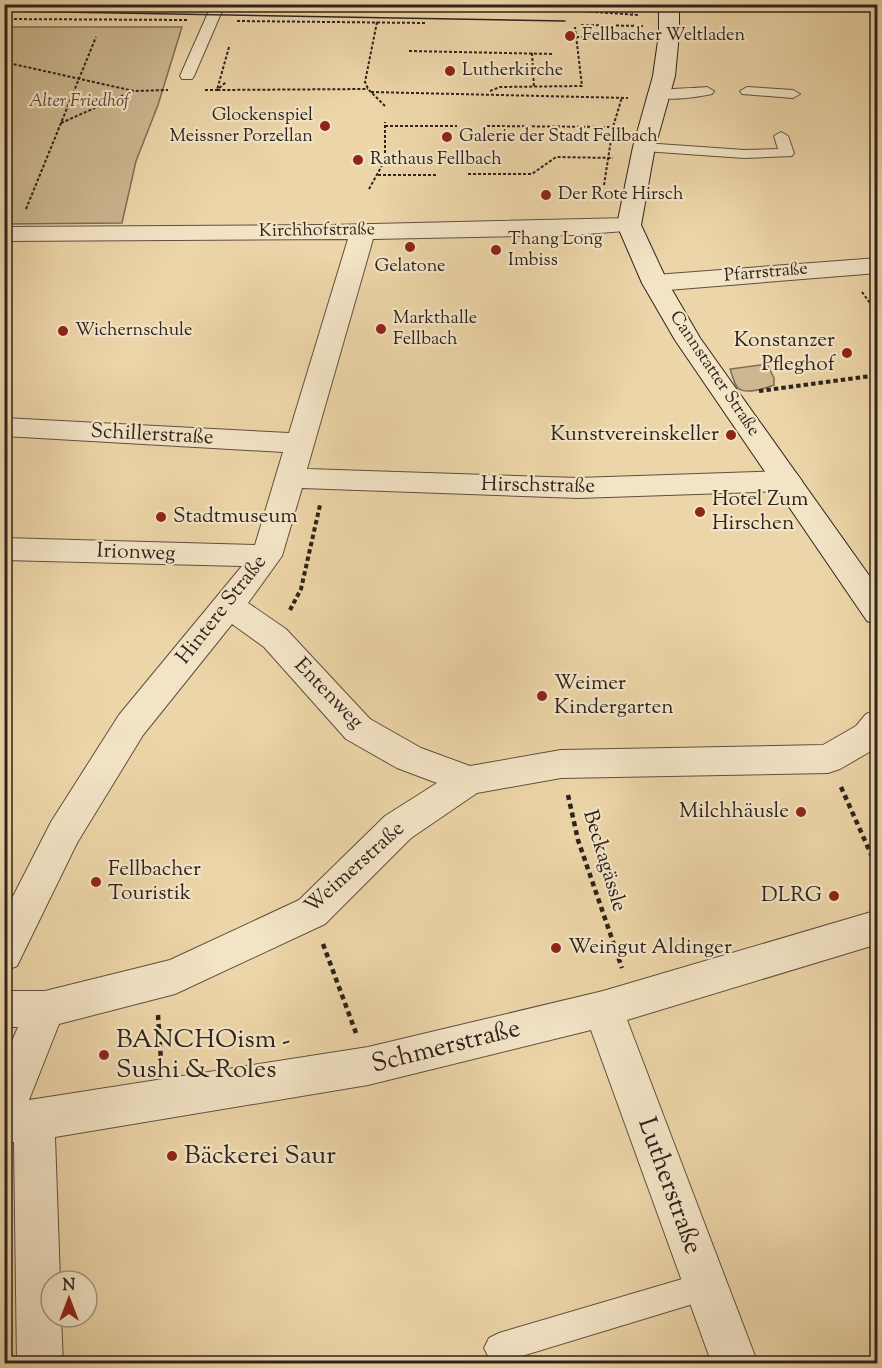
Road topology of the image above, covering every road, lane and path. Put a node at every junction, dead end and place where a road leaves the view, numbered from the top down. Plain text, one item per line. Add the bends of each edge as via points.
1 (179, 4) edge
2 (458, 4) edge
3 (669, 4) edge
4 (219, 5) edge
5 (426, 8) dead end
6 (540, 9) dead end
7 (623, 9) dead end
8 (580, 11) dead end
9 (638, 15) junction
10 (4, 19) edge
11 (214, 20) junction
12 (236, 21) junction
13 (377, 22) junction
14 (425, 23) dead end
15 (581, 25) dead end
16 (575, 27) dead end
17 (96, 37) dead end
18 (576, 37) junction
19 (628, 38) dead end
20 (409, 51) dead end
21 (532, 53) junction
22 (553, 54) dead end
23 (4, 62) edge
24 (187, 76) dead end
25 (80, 81) junction
26 (226, 82) dead end
27 (534, 87) junction
28 (170, 90) dead end
29 (205, 90) dead end
30 (217, 90) junction
31 (134, 91) junction
32 (370, 91) junction
33 (707, 91) dead end
34 (747, 91) dead end
35 (486, 93) junction
36 (658, 94) junction
37 (793, 94) dead end
38 (636, 98) dead end
39 (384, 106) dead end
40 (60, 123) junction
41 (457, 126) dead end
42 (487, 126) dead end
43 (620, 127) dead end
44 (781, 136) dead end
45 (644, 147) junction
46 (619, 157) dead end
47 (468, 174) dead end
48 (377, 175) junction
49 (437, 175) dead end
50 (369, 189) dead end
51 (628, 225) junction
52 (363, 230) junction
53 (8, 234) edge
54 (878, 265) edge
55 (655, 283) junction
56 (878, 375) edge
57 (758, 392) dead end
58 (4, 427) edge
59 (300, 443) junction
60 (290, 478) junction
61 (787, 481) junction
62 (4, 549) edge
63 (267, 556) junction
64 (230, 606) junction
65 (878, 613) edge
66 (878, 723) edge
67 (828, 759) junction
68 (561, 764) junction
69 (469, 780) junction
70 (878, 870) edge
71 (312, 912) junction
72 (878, 927) edge
73 (4, 954) edge
74 (618, 1004) junction
75 (4, 1009) edge
76 (45, 1009) junction
77 (160, 1030) dead end
78 (161, 1040) dead end
79 (359, 1042) dead end
80 (14, 1118) edge
81 (706, 1286) junction
82 (499, 1348) dead end
83 (40, 1364) edge
84 (735, 1364) edge

1 - 4 path
2 - 6 path
3 - 36 street via 664,76
4 - 5 path
4 - 11 lane
7 - 9 path
8 - 9 path
9 - 15 path via 645,26
10 - 11 path
11 - 12 path
11 - 24 lane
12 - 13 path
12 - 30 path
13 - 14 path
13 - 32 path via 365,82
16 - 18 path
17 - 25 path
18 - 19 path
18 - 27 path via 582,86
20 - 21 path
21 - 22 path
21 - 27 path
23 - 25 path
25 - 31 path
25 - 40 path
26 - 30 path
27 - 35 path via 500,87
28 - 31 path
29 - 30 path
30 - 32 path
31 - 40 path
32 - 35 path
32 - 39 path
33 - 36 lane
34 - 37 lane
35 - 38 path
36 - 45 street
40 - 53 path via 21,224
41 - 48 path via 385,124 385,160
42 - 43 path
44 - 45 lane via 787,153
45 - 51 street
46 - 47 path via 556,157 532,174
48 - 49 path
48 - 50 path
51 - 52 street, Kirchhofstraße
51 - 55 street, Cannstatter Straße
52 - 53 street, Kirchhofstraße
52 - 59 street, Hintere Straße
54 - 55 street, Pfarrstraße
55 - 61 street, Cannstatter Straße via 688,340
56 - 57 path
58 - 59 street, Schillerstraße
59 - 60 street, Hintere Straße
60 - 61 street, Hirschstraße via 578,488
60 - 63 street, Hintere Straße
61 - 65 street, Cannstatter Straße
62 - 63 street, Irionweg
63 - 64 street, Hintere Straße
64 - 69 street, Entenweg via 275,638 358,729 410,758
64 - 73 street, Hintere Straße via 130,724 64,833
66 - 67 street, Weimerstraße via 868,736
67 - 68 street, Weimerstraße
67 - 70 path
68 - 69 street, Weimerstraße
68 - 74 path, Beckagässle
69 - 71 street, Weimerstraße via 398,827
71 - 76 street, Weimerstraße via 175,976
71 - 79 path
72 - 74 street, Schmerstraße
74 - 80 street, Schmerstraße via 368,1066
74 - 81 street, Lutherstraße
75 - 76 street, Weimerstraße
76 - 80 street
77 - 78 path
80 - 83 street
81 - 82 lane
81 - 84 street, Lutherstraße

